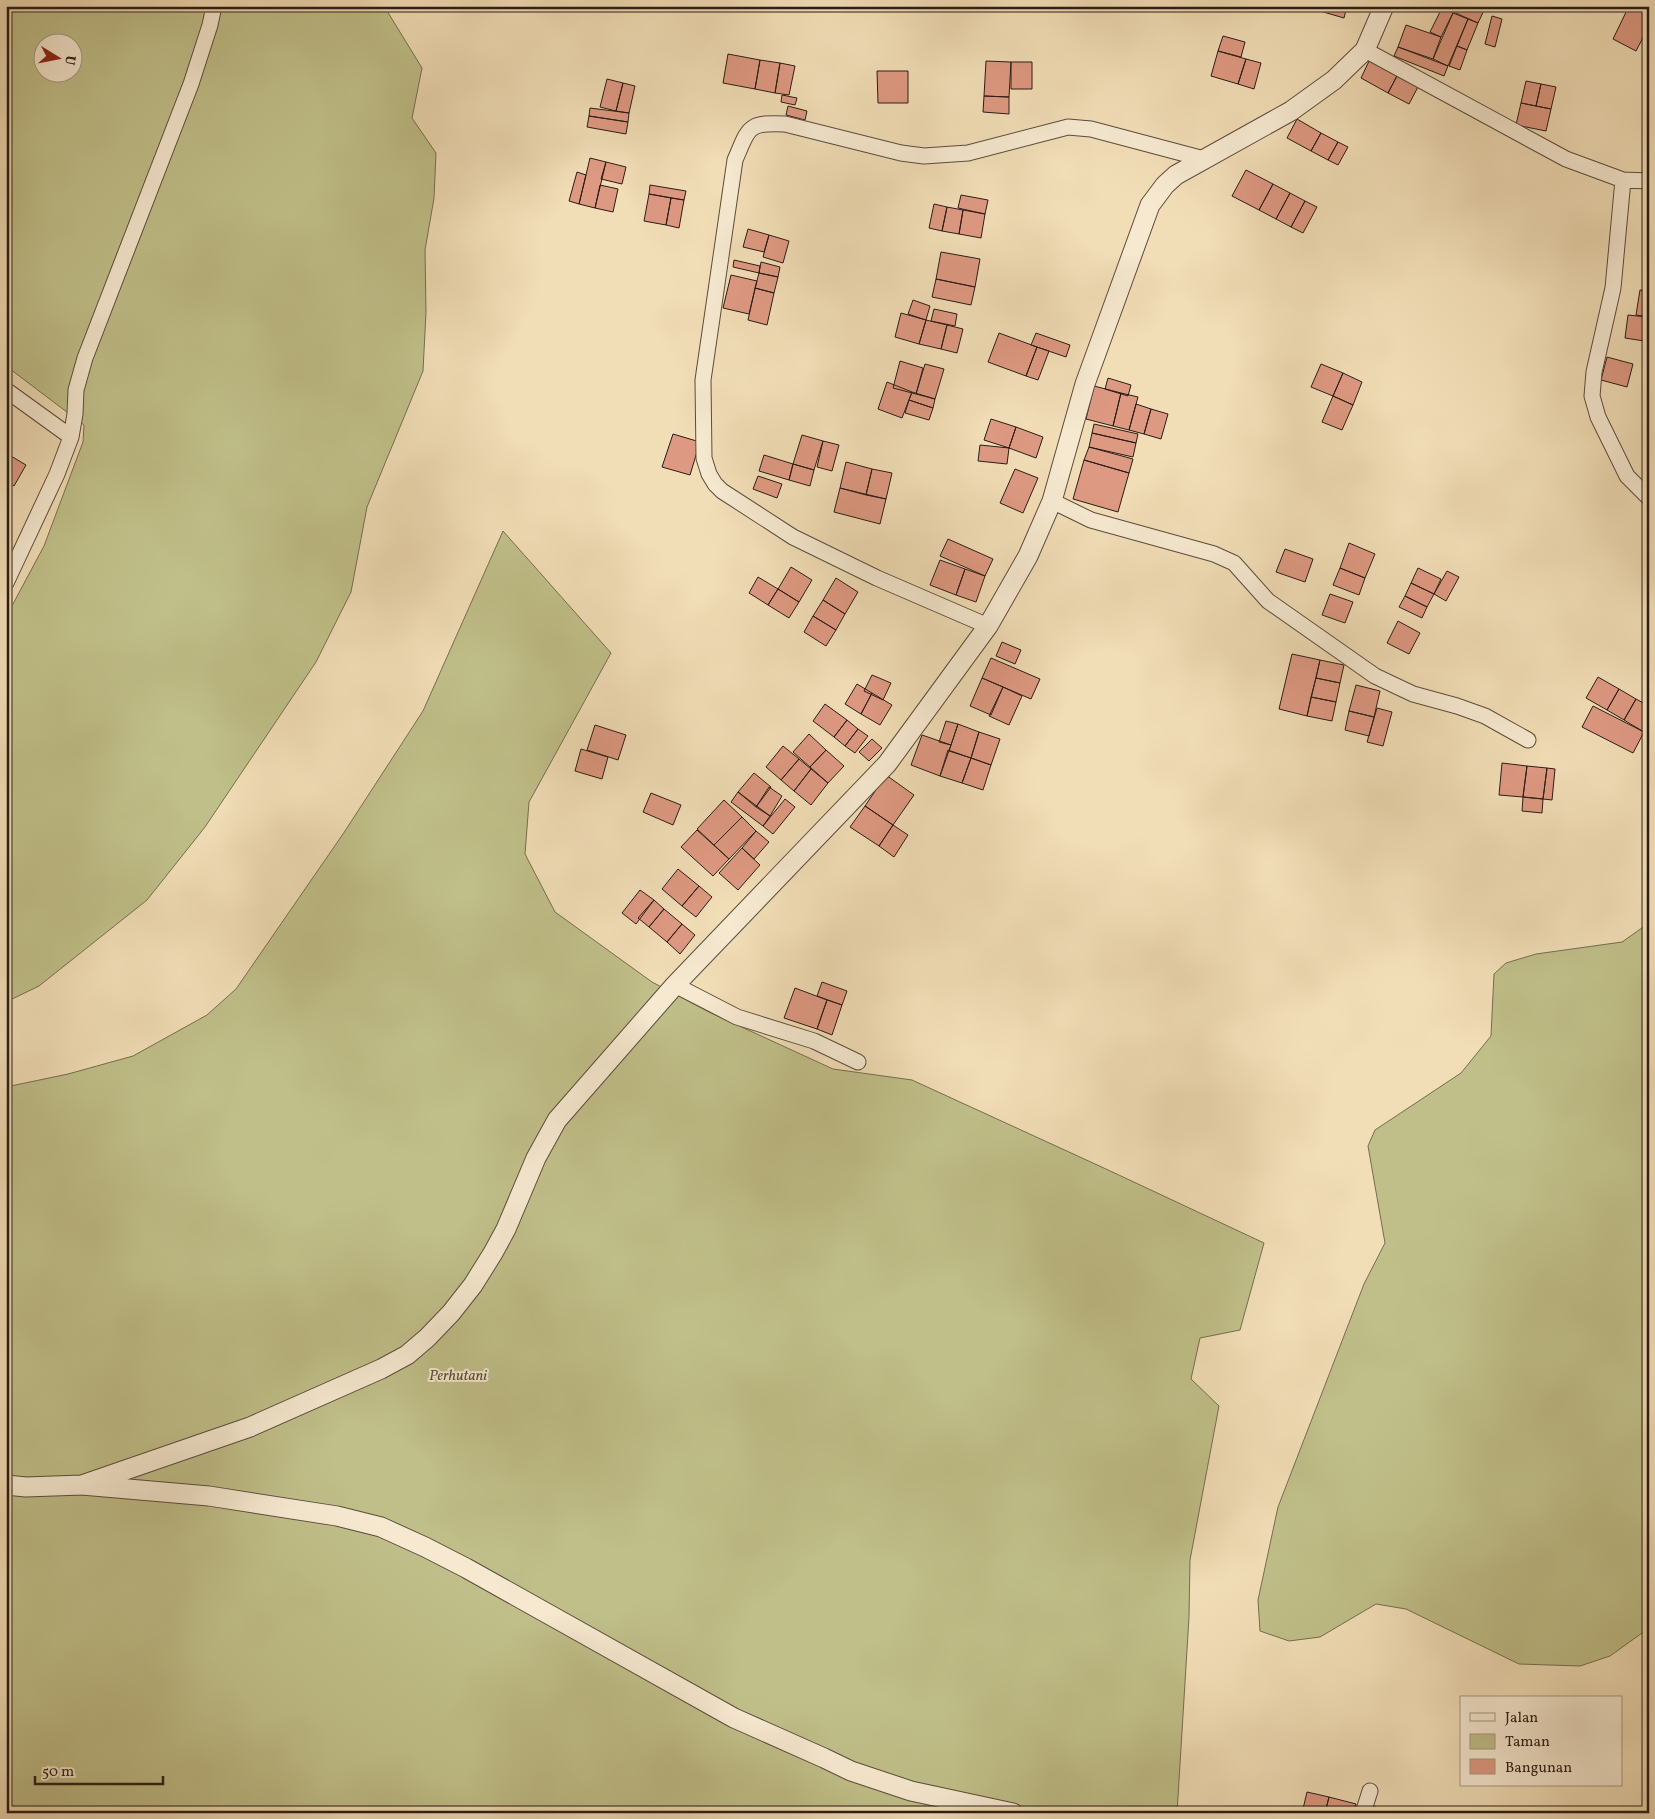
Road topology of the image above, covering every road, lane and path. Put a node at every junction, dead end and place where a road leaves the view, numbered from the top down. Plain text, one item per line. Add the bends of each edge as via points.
1 (214, 6) edge
2 (1384, 6) edge
3 (1365, 50) junction
4 (1204, 159) junction
5 (1623, 180) junction
6 (1649, 180) edge
7 (6, 390) edge
8 (71, 437) junction
9 (1649, 498) edge
10 (1052, 501) junction
11 (6, 583) edge
12 (988, 626) junction
13 (1528, 740) dead end
14 (675, 985) junction
15 (858, 1062) dead end
16 (6, 1485) edge
17 (82, 1485) junction
18 (1370, 1791) dead end
19 (1012, 1813) edge
20 (1363, 1813) edge

1 - 8 street via 191,84 85,358 76,390
2 - 3 street
3 - 4 street via 1334,80 1291,111
3 - 5 street via 1566,159
4 - 10 street via 1176,175 1150,205 1085,384
4 - 12 street via 1091,129 1068,127 968,153 924,156 784,124 755,126 744,139 735,160 704,380 704,458 709,474 722,492 794,537 877,578
5 - 6 street
5 - 9 street via 1613,288 1594,372 1592,396 1598,417 1627,476
7 - 8 street
8 - 11 street
10 - 12 street via 1028,556
10 - 13 street via 1091,520 1196,548 1234,563 1268,602 1375,676 1413,694 1485,716
12 - 14 street via 887,764
14 - 15 street via 737,1017 814,1041
14 - 17 street via 557,1120 493,1253 473,1285 427,1338 381,1369 250,1427
16 - 17 street
17 - 19 street via 209,1496 381,1526 458,1564 734,1718 851,1771 911,1791
18 - 20 street

